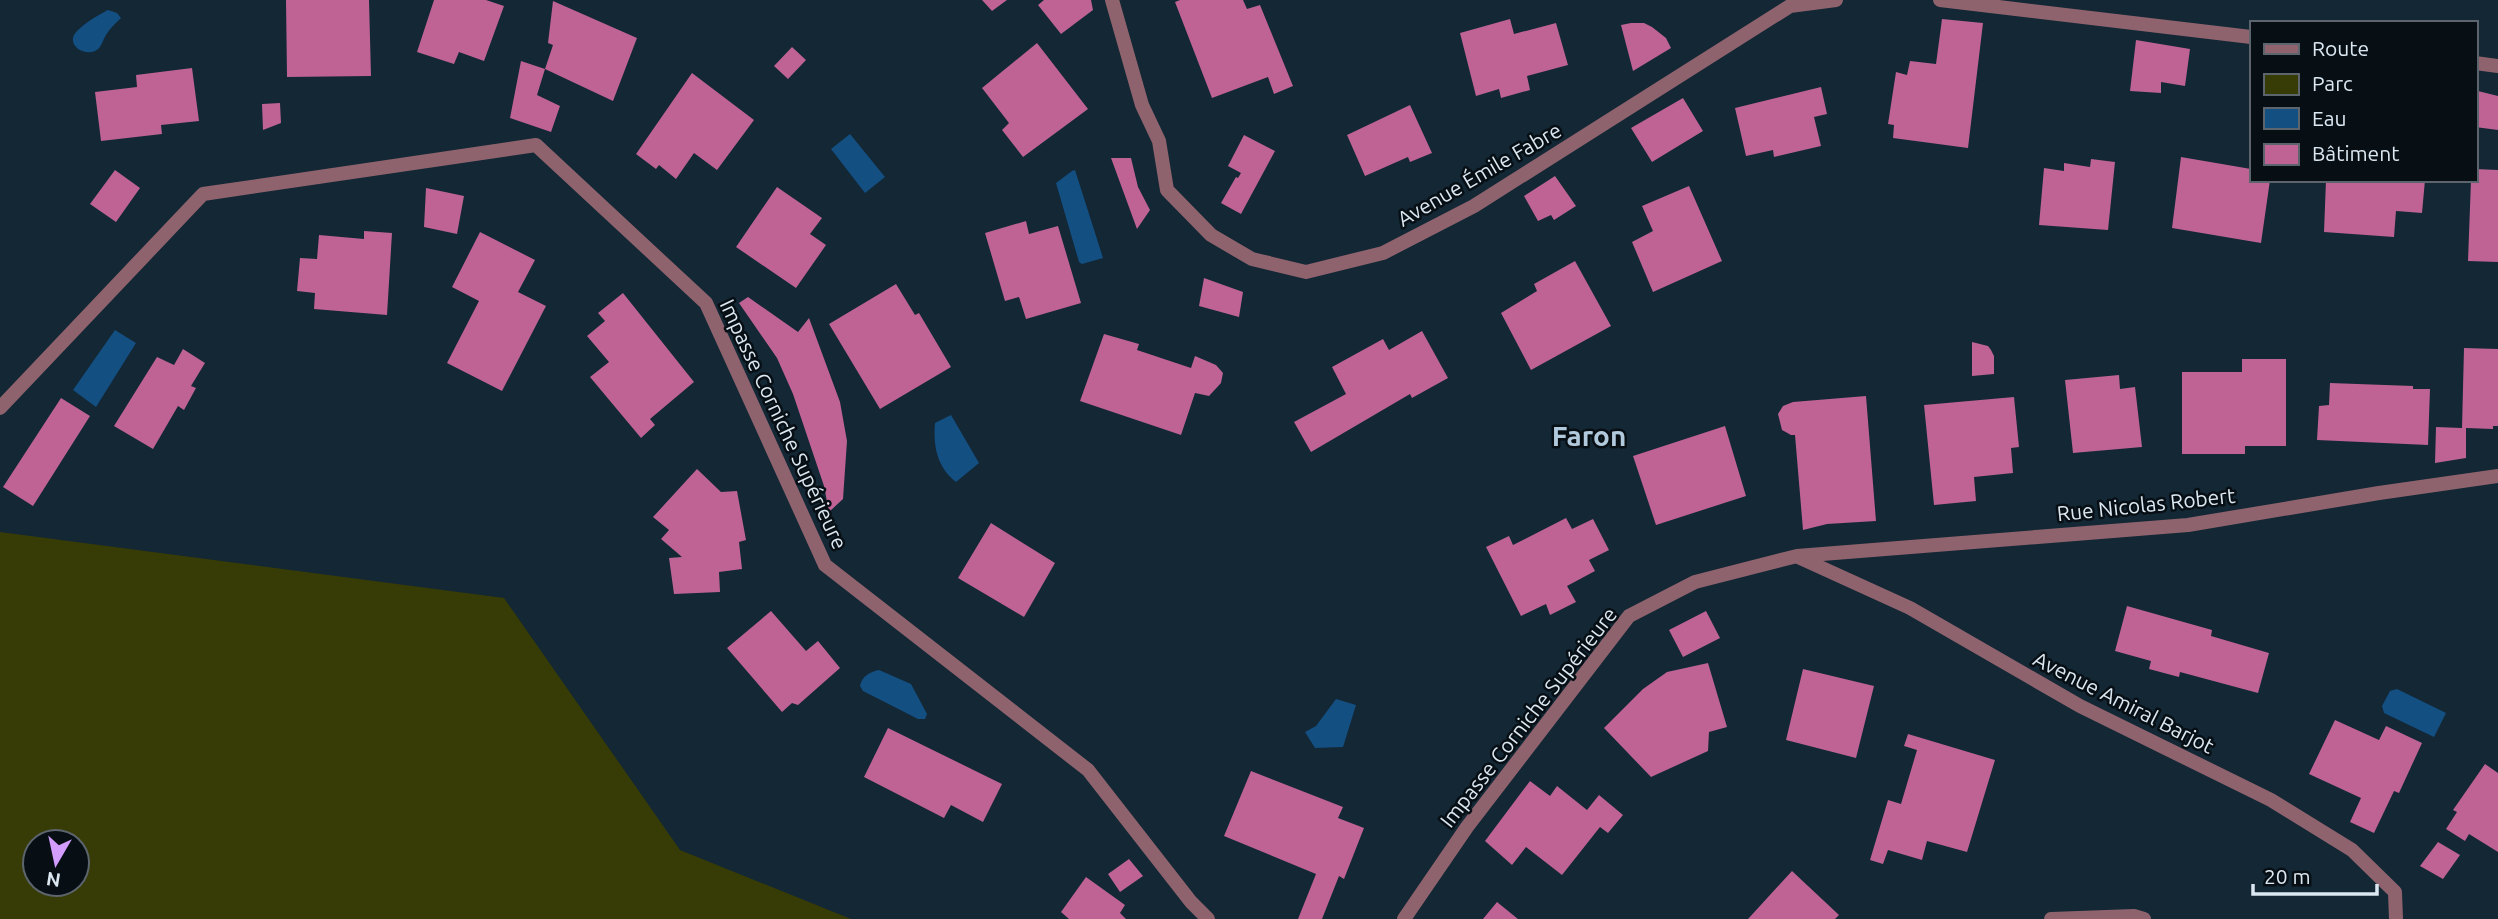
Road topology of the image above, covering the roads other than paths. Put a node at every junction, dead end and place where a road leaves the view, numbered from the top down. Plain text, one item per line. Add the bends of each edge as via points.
1 (1112, 0) edge
2 (1836, 0) edge
3 (1940, 0) edge
4 (2250, 37) edge
5 (2477, 63) edge
6 (2498, 66) edge
7 (0, 408) edge
8 (2498, 476) edge
9 (1797, 556) junction
10 (1208, 919) edge
11 (1404, 919) edge
12 (2051, 919) edge
13 (2144, 919) edge
14 (2396, 919) edge

1 - 2 street, Avenue Émile Fabre via 1142,105 1159,141 1167,190 1211,235 1252,259 1306,271 1383,253 1406,242 1474,206 1790,6
3 - 4 street
5 - 6 street
7 - 10 street, Impasse Corniche Supérieure via 203,194 536,145 706,303 825,565 1088,770
8 - 9 street, Rue Nicolas Robert via 2188,525
9 - 11 street, Impasse Corniche Supérieure via 1695,582 1629,616 1467,827
9 - 14 street, Avenue Amiral Barjot via 1910,608 2080,706 2271,800 2352,850 2395,891
12 - 13 street

